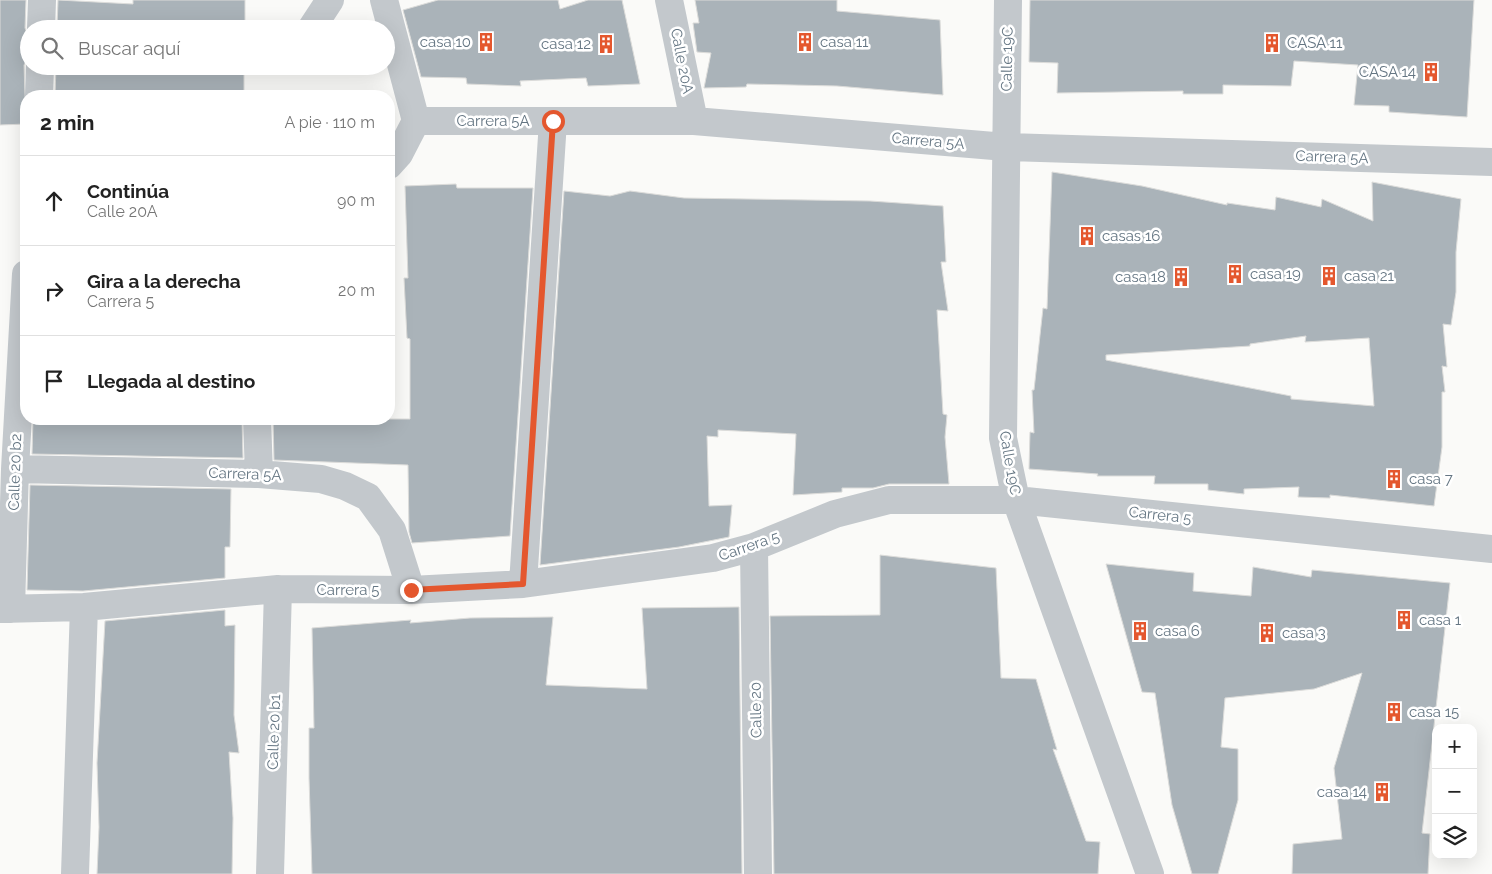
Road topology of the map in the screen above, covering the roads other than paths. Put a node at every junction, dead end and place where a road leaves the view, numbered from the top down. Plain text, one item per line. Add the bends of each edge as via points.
1 (42, 0) edge
2 (330, 0) edge
3 (384, 0) edge
4 (669, 0) edge
5 (1008, 0) edge
6 (42, 20) edge
7 (318, 20) edge
8 (389, 20) edge
9 (395, 42) edge
10 (39, 75) edge
11 (38, 90) edge
12 (416, 121) junction
13 (553, 121) junction
14 (694, 121) junction
15 (1006, 147) junction
16 (395, 158) edge
17 (1492, 162) edge
18 (20, 302) edge
19 (16, 321) edge
20 (257, 425) edge
21 (15, 469) junction
22 (258, 474) junction
23 (1016, 500) junction
24 (754, 546) junction
25 (1492, 549) edge
26 (523, 584) junction
27 (278, 590) junction
28 (411, 590) junction
29 (84, 607) junction
30 (5, 609) edge
31 (75, 874) edge
32 (270, 874) edge
33 (758, 874) edge
34 (1150, 874) edge

1 - 6 street
2 - 7 street
3 - 8 street
4 - 14 street, Calle 20A
5 - 15 street, Calle 19C
9 - 12 street
10 - 11 street
12 - 13 street, Carrera 5A
12 - 16 street
13 - 14 street, Carrera 5A
13 - 26 street
14 - 15 street, Carrera 5A
15 - 17 street, Carrera 5A
15 - 23 street, Calle 19C via 1003,438
18 - 19 street, Calle 20 b2
19 - 21 street, Calle 20 b2
20 - 22 street
21 - 22 street, Carrera 5A
21 - 30 street, Calle 20 b2
22 - 28 street, Carrera 5A via 321,479 368,497 392,530
23 - 24 street, Carrera 5 via 889,500 835,514
23 - 25 street, Carrera 5
23 - 34 street, Calle 19C
24 - 26 street, Carrera 5 via 713,558
24 - 33 street, Calle 20
26 - 28 street, Carrera 5
27 - 28 street, Carrera 5
27 - 29 street, Carrera 5
27 - 32 street, Calle 20 b1
29 - 30 street, Carrera 5
29 - 31 street

